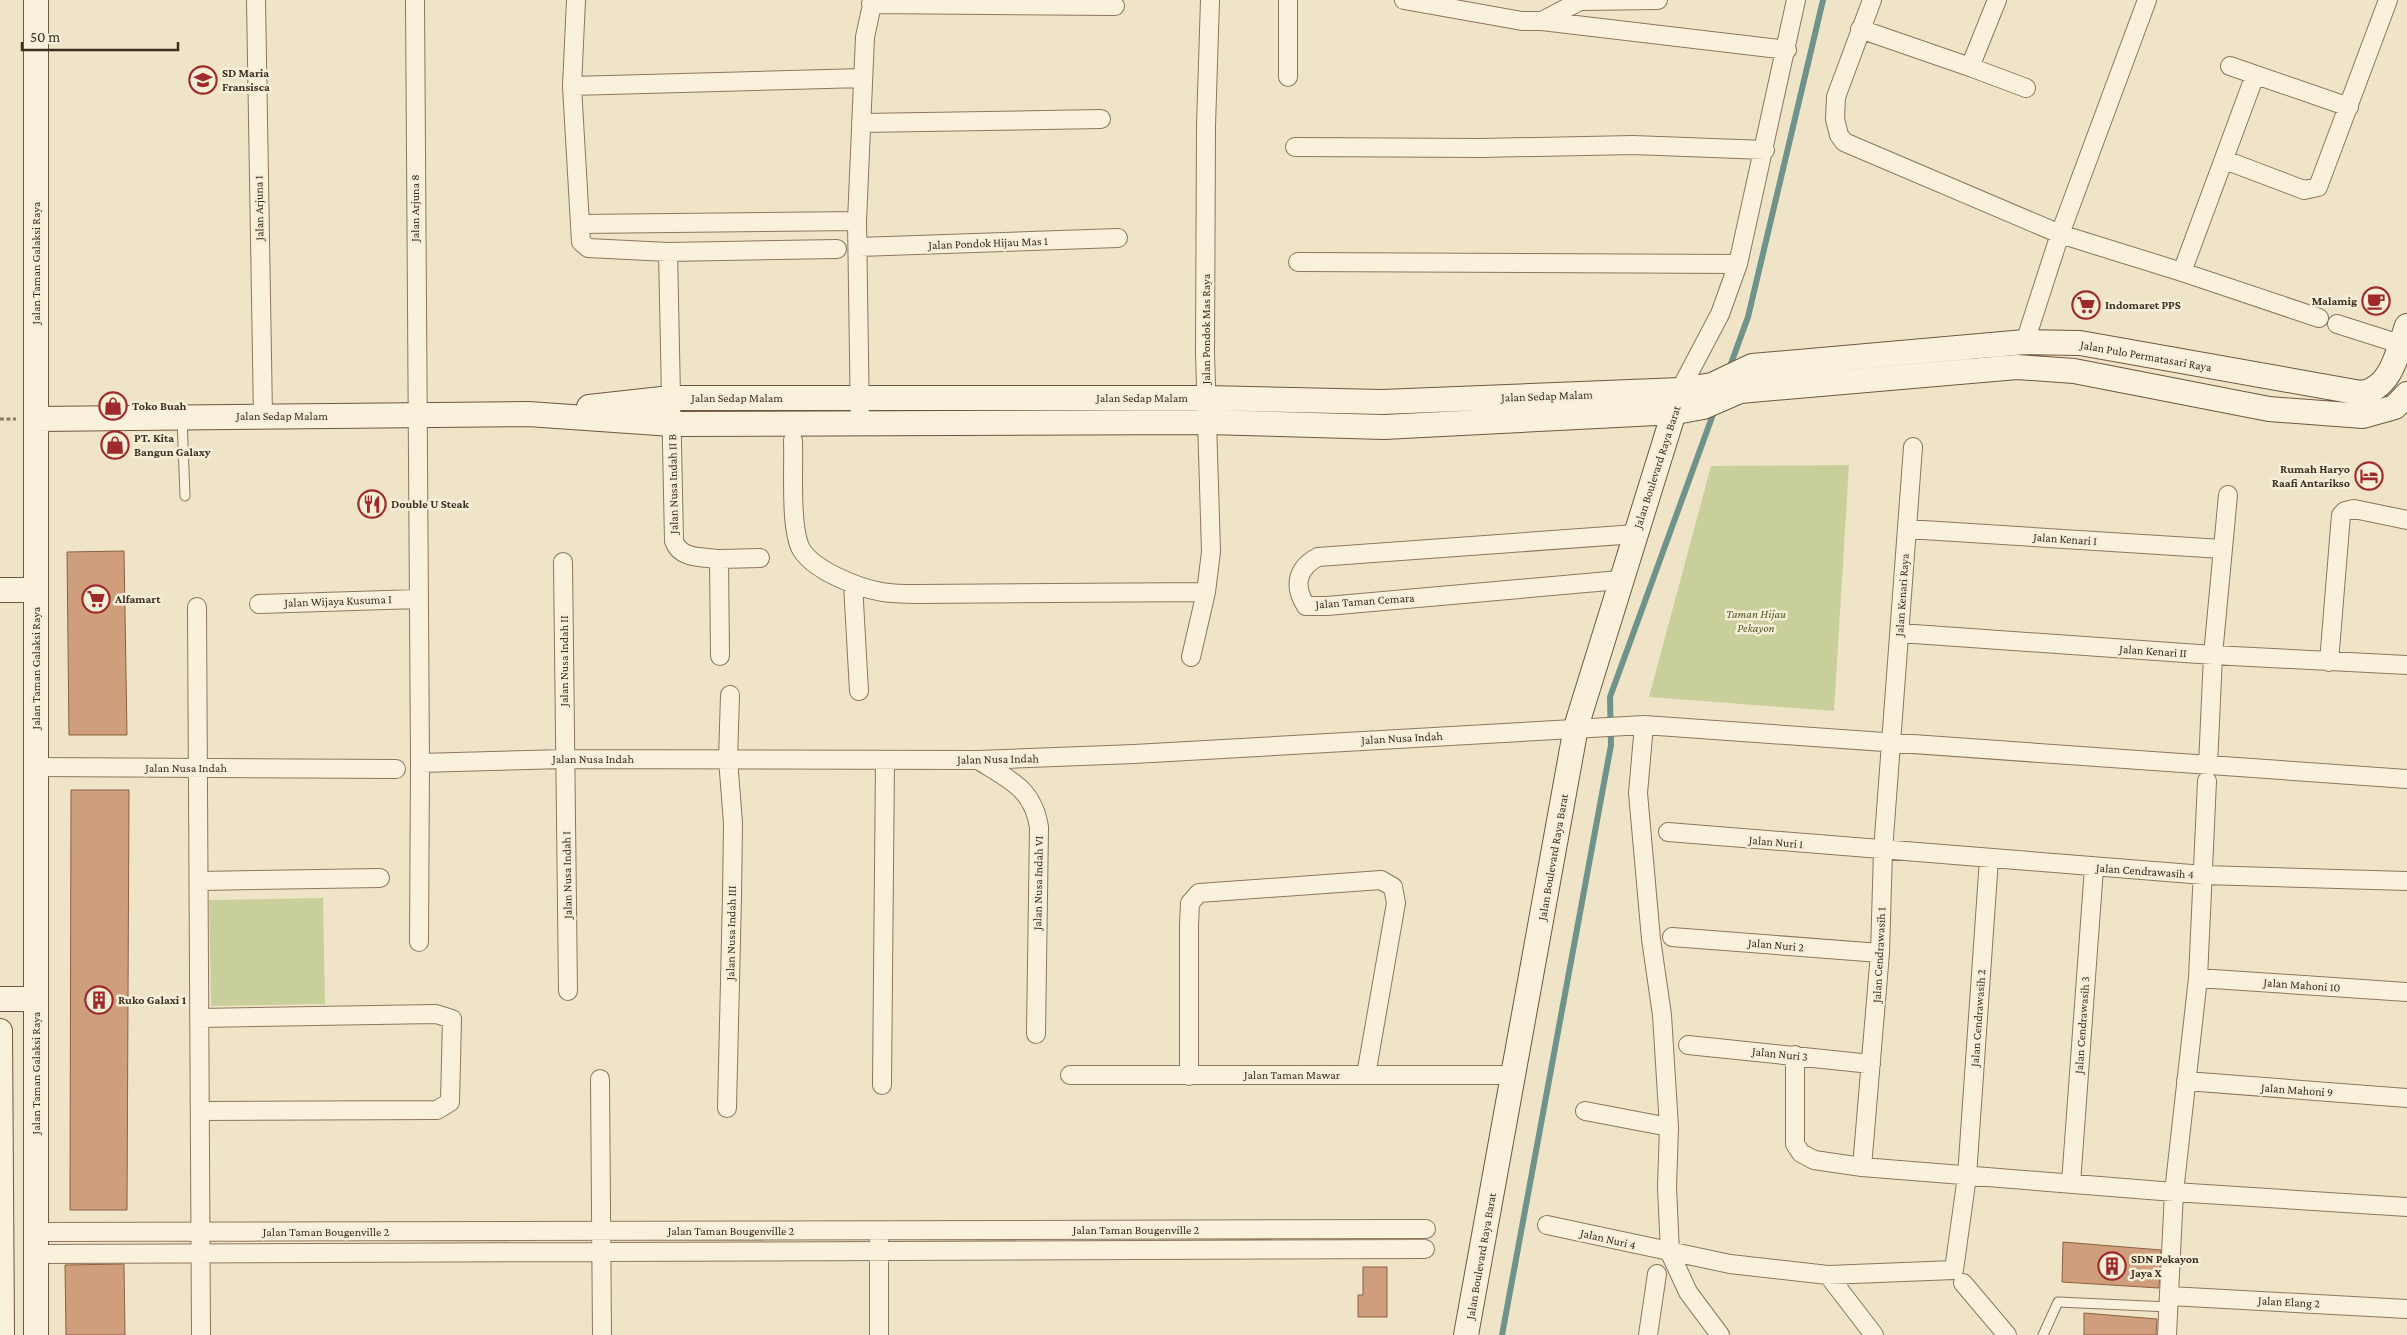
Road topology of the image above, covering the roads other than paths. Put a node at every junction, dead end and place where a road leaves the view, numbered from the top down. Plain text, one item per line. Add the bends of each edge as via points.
1 (36, 0) edge
2 (256, 0) edge
3 (415, 0) edge
4 (576, 0) edge
5 (1210, 0) edge
6 (1288, 0) edge
7 (1404, 0) edge
8 (1658, 0) edge
9 (1796, 0) edge
10 (1872, 0) edge
11 (1997, 0) edge
12 (2147, 0) edge
13 (2388, 0) edge
14 (872, 2) edge
15 (1115, 6) dead end
16 (1542, 22) junction
17 (1860, 29) junction
18 (1787, 50) junction
19 (2230, 66) dead end
20 (1970, 67) junction
21 (2255, 74) junction
22 (1288, 77) dead end
23 (863, 78) junction
24 (572, 86) junction
25 (2026, 88) dead end
26 (2349, 107) junction
27 (1101, 119) dead end
28 (862, 123) junction
29 (1295, 147) dead end
30 (1764, 150) junction
31 (2225, 160) junction
32 (857, 221) junction
33 (580, 224) junction
34 (2060, 234) junction
35 (1118, 238) dead end
36 (859, 247) junction
37 (837, 249) dead end
38 (668, 252) junction
39 (1298, 262) dead end
40 (1738, 264) junction
41 (2182, 272) junction
42 (2319, 318) dead end
43 (2337, 324) dead end
44 (2404, 335) edge
45 (2021, 354) junction
46 (2192, 364) junction
47 (1752, 366) joint
48 (1740, 391) joint
49 (2185, 392) junction
50 (2407, 394) edge
51 (860, 397) junction
52 (671, 398) junction
53 (1206, 398) junction
54 (1678, 401) junction
55 (528, 414) junction
56 (416, 415) junction
57 (263, 416) junction
58 (182, 417) junction
59 (36, 419) junction
60 (1207, 422) junction
61 (860, 423) junction
62 (672, 424) junction
63 (794, 440) dead end
64 (1913, 447) dead end
65 (2228, 495) dead end
66 (185, 496) dead end
67 (2407, 520) edge
68 (1906, 528) junction
69 (1636, 534) junction
70 (2222, 549) junction
71 (760, 558) dead end
72 (718, 559) junction
73 (563, 562) dead end
74 (1620, 580) junction
75 (853, 584) junction
76 (0, 590) edge
77 (36, 590) junction
78 (1206, 592) junction
79 (418, 599) junction
80 (259, 604) dead end
81 (197, 607) dead end
82 (1900, 633) junction
83 (2213, 655) junction
84 (720, 656) dead end
85 (1191, 657) dead end
86 (2329, 662) junction
87 (2407, 666) edge
88 (859, 691) dead end
89 (730, 695) dead end
90 (1644, 725) junction
91 (1585, 727) junction
92 (1892, 743) junction
93 (565, 759) junction
94 (728, 759) junction
95 (885, 760) junction
96 (978, 760) junction
97 (420, 763) junction
98 (36, 767) junction
99 (198, 768) junction
100 (396, 768) dead end
101 (2207, 773) junction
102 (2407, 779) edge
103 (1668, 832) dead end
104 (1883, 851) junction
105 (1989, 859) junction
106 (2094, 868) junction
107 (2204, 875) junction
108 (380, 878) dead end
109 (199, 881) junction
110 (2407, 881) edge
111 (1672, 937) dead end
112 (419, 942) dead end
113 (1880, 954) junction
114 (2198, 978) junction
115 (568, 990) dead end
116 (2407, 992) edge
117 (0, 999) edge
118 (36, 999) junction
119 (200, 1018) junction
120 (0, 1031) edge
121 (1036, 1034) dead end
122 (1688, 1045) dead end
123 (1794, 1055) junction
124 (1871, 1064) junction
125 (1070, 1074) dead end
126 (1366, 1075) junction
127 (1514, 1075) junction
128 (1188, 1076) junction
129 (600, 1079) dead end
130 (2186, 1081) junction
131 (882, 1085) dead end
132 (2407, 1098) edge
133 (727, 1108) dead end
134 (200, 1111) junction
135 (1585, 1111) dead end
136 (1669, 1127) junction
137 (1862, 1167) junction
138 (1967, 1176) junction
139 (2071, 1183) junction
140 (2174, 1192) junction
141 (2407, 1207) edge
142 (1547, 1225) dead end
143 (1426, 1229) dead end
144 (602, 1231) junction
145 (879, 1231) junction
146 (201, 1232) junction
147 (1, 1242) edge
148 (36, 1243) junction
149 (1425, 1249) dead end
150 (879, 1250) junction
151 (602, 1252) junction
152 (201, 1253) junction
153 (1670, 1253) junction
154 (1657, 1274) dead end
155 (1828, 1275) junction
156 (1963, 1283) dead end
157 (2170, 1301) junction
158 (2407, 1309) edge
159 (2, 1335) edge
160 (36, 1335) edge
161 (201, 1335) edge
162 (602, 1335) edge
163 (879, 1335) edge
164 (1466, 1335) edge
165 (1648, 1335) edge
166 (1720, 1335) edge
167 (1874, 1335) edge
168 (2007, 1335) edge
169 (2043, 1335) edge
170 (2167, 1335) edge

1 - 59 street, Jalan Taman Galaksi Raya
2 - 57 street, Jalan Arjuna 1
3 - 56 street, Jalan Arjuna 8
4 - 24 street
5 - 53 street, Jalan Pondok Mas Raya via 1206,136
6 - 22 street
7 - 16 street
8 - 16 street via 1580,1
9 - 18 street
10 - 17 street
11 - 20 street
12 - 34 street
13 - 26 street
14 - 15 street
14 - 23 street via 865,37
16 - 18 street
17 - 20 street
17 - 34 street via 1834,110 1837,129 1844,142
18 - 30 street
19 - 21 street
20 - 25 street
21 - 26 street
21 - 31 street
23 - 24 street
23 - 28 street
24 - 33 street
26 - 31 street via 2318,187 2312,190 2304,190
27 - 28 street
28 - 32 street
29 - 30 street via 1632,145
30 - 40 street
31 - 41 street
32 - 33 street
32 - 36 street
33 - 38 street via 581,242 588,248
34 - 41 street
34 - 45 street
35 - 36 street, Jalan Pondok Hijau Mas 1
36 - 51 street
37 - 38 street
38 - 52 street, Jalan Nusa Indah II B
39 - 40 street
40 - 54 street via 1720,314
41 - 42 street
43 - 44 street
44 - 46 street, Jalan Pulo Permatasari Raya via 2383,382 2372,391 2361,393
45 - 46 street, Jalan Pulo Permatasari Raya via 2080,343
45 - 47 street, Jalan Pulo Permatasari Raya
45 - 48 street, Jalan Pulo Permatasari Raya
45 - 49 street, Jalan Pulo Permatasari Raya via 2074,371
46 - 49 street
47 - 54 street, Jalan Sedap Malam
48 - 54 street, Jalan Sedap Malam via 1703,407
49 - 50 street, Jalan Pulo Permatasari Raya via 2269,409 2363,416 2395,407
51 - 52 street, Jalan Sedap Malam
51 - 53 street, Jalan Sedap Malam
51 - 61 street
52 - 55 street, Jalan Sedap Malam
52 - 62 street, Jalan Nusa Indah II B
53 - 54 street, Jalan Sedap Malam via 1382,402
53 - 60 street, Jalan Pondok Mas Raya
54 - 60 street, Jalan Sedap Malam via 1384,427
54 - 69 street, Jalan Boulevard Raya Barat
55 - 56 street, Jalan Sedap Malam
55 - 62 street, Jalan Sedap Malam
56 - 57 street, Jalan Sedap Malam
56 - 79 street, Jalan Arjuna 8
57 - 58 street, Jalan Sedap Malam
58 - 59 street, Jalan Sedap Malam
58 - 66 lane
59 - 77 street, Jalan Taman Galaksi Raya
60 - 61 street, Jalan Sedap Malam
60 - 78 street, Jalan Pondok Mas Raya via 1211,552
61 - 62 street, Jalan Sedap Malam
62 - 72 street, Jalan Nusa Indah II B via 676,548 685,554
63 - 75 street via 795,526 800,548 816,565
64 - 68 street, Jalan Kenari Raya
65 - 70 street
67 - 86 street via 2354,509 2345,511 2341,516
68 - 70 street, Jalan Kenari I
68 - 82 street, Jalan Kenari Raya
69 - 74 street, Jalan Boulevard Raya Barat
69 - 74 street, Jalan Taman Cemara via 1318,558 1306,564 1299,576 1300,595 1306,606
70 - 83 street
71 - 72 street
72 - 84 street
73 - 93 street, Jalan Nusa Indah II
74 - 91 street, Jalan Boulevard Raya Barat
75 - 78 street via 883,592 917,594
75 - 88 street
76 - 77 street
77 - 98 street, Jalan Taman Galaksi Raya
78 - 85 street, Jalan Pondok Mas Raya
79 - 80 street, Jalan Wijaya Kusuma I
79 - 97 street, Jalan Arjuna 8
81 - 99 street
82 - 83 street, Jalan Kenari II
82 - 92 street, Jalan Kenari Raya
83 - 86 street, Jalan Kenari II
83 - 101 street
86 - 87 street, Jalan Kenari II
89 - 94 street
90 - 91 street, Jalan Nusa Indah
90 - 92 street, Jalan Nusa Indah
90 - 136 street via 1638,793 1651,939 1662,1014
91 - 96 street, Jalan Nusa Indah
91 - 127 street, Jalan Boulevard Raya Barat
92 - 101 street, Jalan Nusa Indah
92 - 104 street, Jalan Cendrawasih 1
93 - 94 street, Jalan Nusa Indah
93 - 97 street, Jalan Nusa Indah
93 - 115 street, Jalan Nusa Indah I
94 - 95 street, Jalan Nusa Indah
94 - 133 street, Jalan Nusa Indah III via 733,832
95 - 96 street, Jalan Nusa Indah
95 - 131 street
96 - 121 street, Jalan Nusa Indah VI via 1016,783 1036,810 1039,827
97 - 112 street, Jalan Arjuna 8
98 - 99 street, Jalan Nusa Indah
98 - 118 street, Jalan Taman Galaksi Raya
99 - 100 street, Jalan Nusa Indah
99 - 109 street
101 - 102 street, Jalan Nusa Indah
101 - 107 street
103 - 104 street, Jalan Nuri 1
104 - 105 street, Jalan Cendrawasih 4
104 - 113 street, Jalan Cendrawasih 1
105 - 106 street, Jalan Cendrawasih 4
105 - 138 street, Jalan Cendrawasih 2
106 - 107 street, Jalan Cendrawasih 4
106 - 139 street, Jalan Cendrawasih 3
107 - 110 street, Jalan Cendrawasih 4
107 - 114 street
108 - 109 street
109 - 119 street
111 - 113 street, Jalan Nuri 2
113 - 124 street, Jalan Cendrawasih 1
114 - 116 street, Jalan Mahoni 10
114 - 130 street
117 - 118 street
118 - 148 street, Jalan Taman Galaksi Raya
119 - 134 street
119 - 134 street via 436,1014 452,1019 450,1102 437,1110
120 - 147 street
122 - 123 street, Jalan Nuri 3
123 - 124 street, Jalan Nuri 3
123 - 137 street via 1793,1130 1796,1148 1814,1160
124 - 137 street, Jalan Cendrawasih 1
125 - 128 street, Jalan Taman Mawar
126 - 127 street, Jalan Taman Mawar
126 - 128 street, Jalan Taman Mawar
126 - 128 street via 1396,903 1393,887 1381,880 1199,893 1190,903
127 - 164 street, Jalan Boulevard Raya Barat
129 - 144 street
130 - 132 street, Jalan Mahoni 9
130 - 140 street
134 - 146 street
135 - 136 street
136 - 153 street
137 - 138 street
138 - 139 street
138 - 155 street, Jalan Cendrawasih 2 via 1954,1270
139 - 140 street
140 - 141 street
140 - 157 street
142 - 153 street, Jalan Nuri 4
143 - 145 street, Jalan Taman Bougenville 2
144 - 145 street, Jalan Taman Bougenville 2
144 - 146 street, Jalan Taman Bougenville 2
144 - 151 street
145 - 150 street
146 - 148 street, Jalan Taman Bougenville 2
146 - 152 street
147 - 159 street
148 - 152 street, Jalan Taman Bougenville 2
148 - 160 street, Jalan Taman Galaksi Raya
149 - 150 street, Jalan Taman Bougenville 2
150 - 151 street, Jalan Taman Bougenville 2
150 - 163 street
151 - 152 street, Jalan Taman Bougenville 2
151 - 162 street
152 - 161 street
153 - 155 street, Jalan Nuri 4 via 1730,1264
153 - 166 street via 1688,1292
154 - 165 street
155 - 167 street
156 - 168 street
157 - 158 street, Jalan Elang 2
157 - 169 lane via 2058,1302
157 - 170 street

